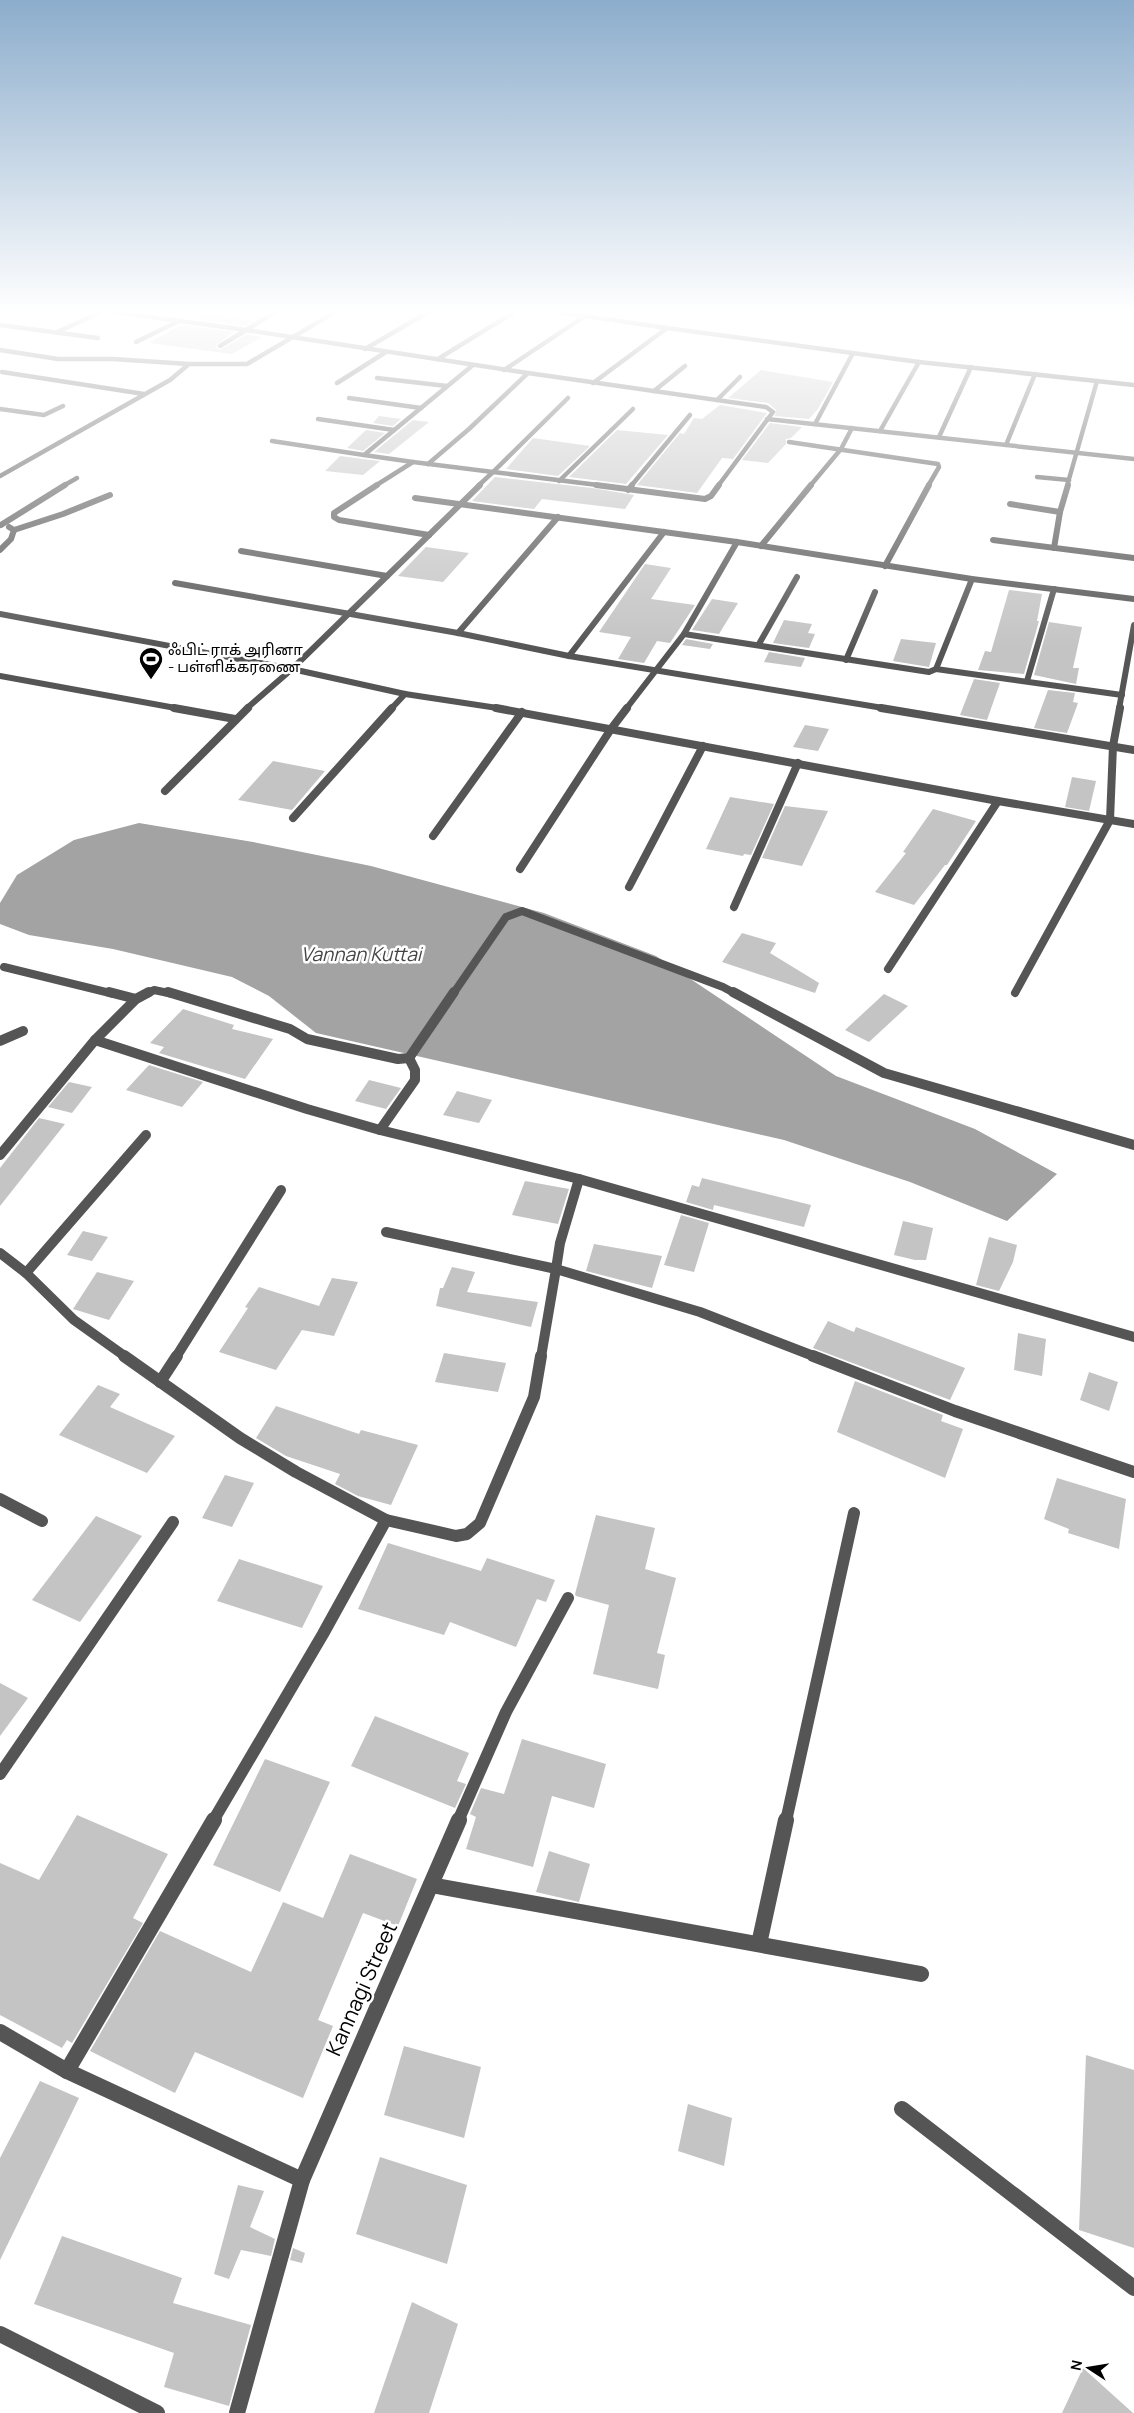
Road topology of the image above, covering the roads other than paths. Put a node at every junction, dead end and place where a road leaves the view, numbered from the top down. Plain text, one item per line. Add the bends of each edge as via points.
1 (92, 424) edge
2 (350, 424) edge
3 (402, 424) edge
4 (474, 424) edge
5 (542, 424) edge
6 (618, 424) edge
7 (684, 424) edge
8 (763, 424) edge
9 (812, 424) edge
10 (815, 424) joint
11 (884, 424) edge
12 (945, 424) edge
13 (1015, 424) edge
14 (1085, 424) edge
15 (852, 428) junction
16 (394, 430) junction
17 (880, 431) junction
18 (939, 437) junction
19 (272, 441) dead end
20 (789, 442) dead end
21 (1006, 445) junction
22 (841, 449) junction
23 (1076, 453) junction
24 (364, 455) junction
25 (1134, 459) edge
26 (413, 462) junction
27 (428, 464) junction
28 (493, 472) junction
29 (0, 476) edge
30 (1036, 476) dead end
31 (78, 478) dead end
32 (1069, 480) junction
33 (559, 481) junction
34 (628, 490) junction
35 (110, 495) dead end
36 (415, 498) dead end
37 (460, 504) junction
38 (1010, 504) dead end
39 (1060, 512) junction
40 (558, 518) junction
41 (0, 525) edge
42 (14, 530) junction
43 (664, 532) junction
44 (429, 535) junction
45 (993, 540) dead end
46 (737, 542) junction
47 (761, 546) junction
48 (1054, 548) junction
49 (0, 550) edge
50 (240, 551) dead end
51 (1134, 558) edge
52 (885, 566) junction
53 (387, 576) junction
54 (797, 577) dead end
55 (972, 579) junction
56 (175, 583) dead end
57 (1054, 589) junction
58 (875, 592) dead end
59 (1134, 599) edge
60 (0, 614) edge
61 (347, 615) junction
62 (1134, 624) edge
63 (458, 633) junction
64 (684, 634) junction
65 (760, 644) junction
66 (568, 656) junction
67 (846, 660) junction
68 (292, 669) junction
69 (936, 669) junction
70 (656, 670) junction
71 (0, 676) edge
72 (1027, 682) junction
73 (405, 694) junction
74 (1122, 695) junction
75 (522, 712) junction
76 (235, 719) junction
77 (611, 728) junction
78 (703, 746) junction
79 (1113, 746) junction
80 (1134, 750) edge
81 (798, 764) junction
82 (165, 791) dead end
83 (998, 801) junction
84 (293, 818) dead end
85 (1110, 820) junction
86 (1134, 824) edge
87 (433, 836) dead end
88 (520, 869) dead end
89 (629, 887) dead end
90 (734, 907) dead end
91 (4, 967) dead end
92 (888, 969) dead end
93 (1015, 993) dead end
94 (136, 999) junction
95 (23, 1031) dead end
96 (95, 1040) junction
97 (0, 1041) edge
98 (408, 1058) junction
99 (380, 1130) junction
100 (146, 1135) dead end
101 (1134, 1146) edge
102 (0, 1155) edge
103 (579, 1179) junction
104 (281, 1190) dead end
105 (386, 1232) dead end
106 (0, 1252) edge
107 (556, 1269) junction
108 (26, 1273) junction
109 (1134, 1337) edge
110 (160, 1382) junction
111 (1134, 1472) edge
112 (0, 1499) edge
113 (854, 1513) dead end
114 (386, 1520) junction
115 (42, 1521) dead end
116 (173, 1522) dead end
117 (568, 1598) dead end
118 (0, 1774) edge
119 (431, 1885) junction
120 (759, 1944) junction
121 (921, 1974) dead end
122 (0, 2032) edge
123 (68, 2071) junction
124 (902, 2109) dead end
125 (302, 2180) junction
126 (1134, 2288) edge
127 (0, 2334) edge
128 (157, 2413) edge
129 (237, 2413) edge

1 - 29 street
2 - 16 street
3 - 16 street
4 - 27 street
5 - 28 street
6 - 33 street
7 - 34 street
8 - 34 street via 708,498
9 - 10 street
10 - 15 street
11 - 17 street
12 - 18 street
13 - 21 street
14 - 23 street
15 - 17 street
15 - 22 street
16 - 24 street
17 - 18 street
18 - 21 street
19 - 24 street
20 - 22 street
21 - 23 street
22 - 47 street
22 - 52 street via 938,464
23 - 25 street
23 - 32 street
24 - 26 street
26 - 27 street
26 - 44 street via 338,509 334,517
27 - 28 street
28 - 33 street
28 - 37 street
30 - 32 street
31 - 41 street
32 - 39 street
33 - 34 street
35 - 42 street
36 - 37 street
37 - 40 street
37 - 44 street
38 - 39 street
39 - 48 street
40 - 43 street
40 - 63 street
41 - 42 street
42 - 49 street via 12,539
43 - 46 street
43 - 66 street
44 - 53 street
45 - 48 street
46 - 47 street
46 - 64 street
47 - 52 street
48 - 51 street
50 - 53 street
52 - 55 street
53 - 61 street
54 - 65 street
55 - 57 street
55 - 69 street
56 - 61 street
57 - 59 street
57 - 72 street
58 - 67 street
60 - 68 street
61 - 63 street
61 - 68 street
62 - 74 street
63 - 66 street
64 - 65 street
64 - 70 street
65 - 67 street
66 - 70 street
67 - 69 street via 924,672
68 - 73 street
68 - 76 street
69 - 72 street
70 - 77 street
70 - 79 street
71 - 76 street
72 - 74 street
73 - 75 street
73 - 84 street
74 - 79 street
75 - 77 street
75 - 87 street
76 - 82 street
77 - 78 street
77 - 88 street
78 - 81 street
78 - 89 street
79 - 80 street
79 - 85 street
81 - 83 street
81 - 90 street
83 - 85 street
83 - 92 street
85 - 86 street
85 - 93 street
91 - 94 street
94 - 96 street
94 - 98 street via 154,990 171,992 290,1029 307,1039 398,1059
95 - 97 street
96 - 99 street
96 - 102 street
98 - 99 street via 415,1070 415,1080
98 - 101 street via 506,917 522,911 723,987 884,1073
99 - 103 street
100 - 108 street
103 - 107 street via 560,1243
103 - 109 street
104 - 110 street
105 - 107 street
106 - 108 street
107 - 111 street via 700,1312 955,1412
107 - 114 street via 534,1396 480,1523 471,1533 460,1537
108 - 110 street via 74,1320
110 - 114 street via 240,1438
112 - 115 street
113 - 120 street
114 - 123 street
116 - 118 street
117 - 119 street, Kannagi Street via 506,1712
119 - 120 street
119 - 125 street, Kannagi Street
120 - 121 street
122 - 123 street
123 - 125 street
124 - 126 street
125 - 129 street, Kannagi Street
127 - 128 street

